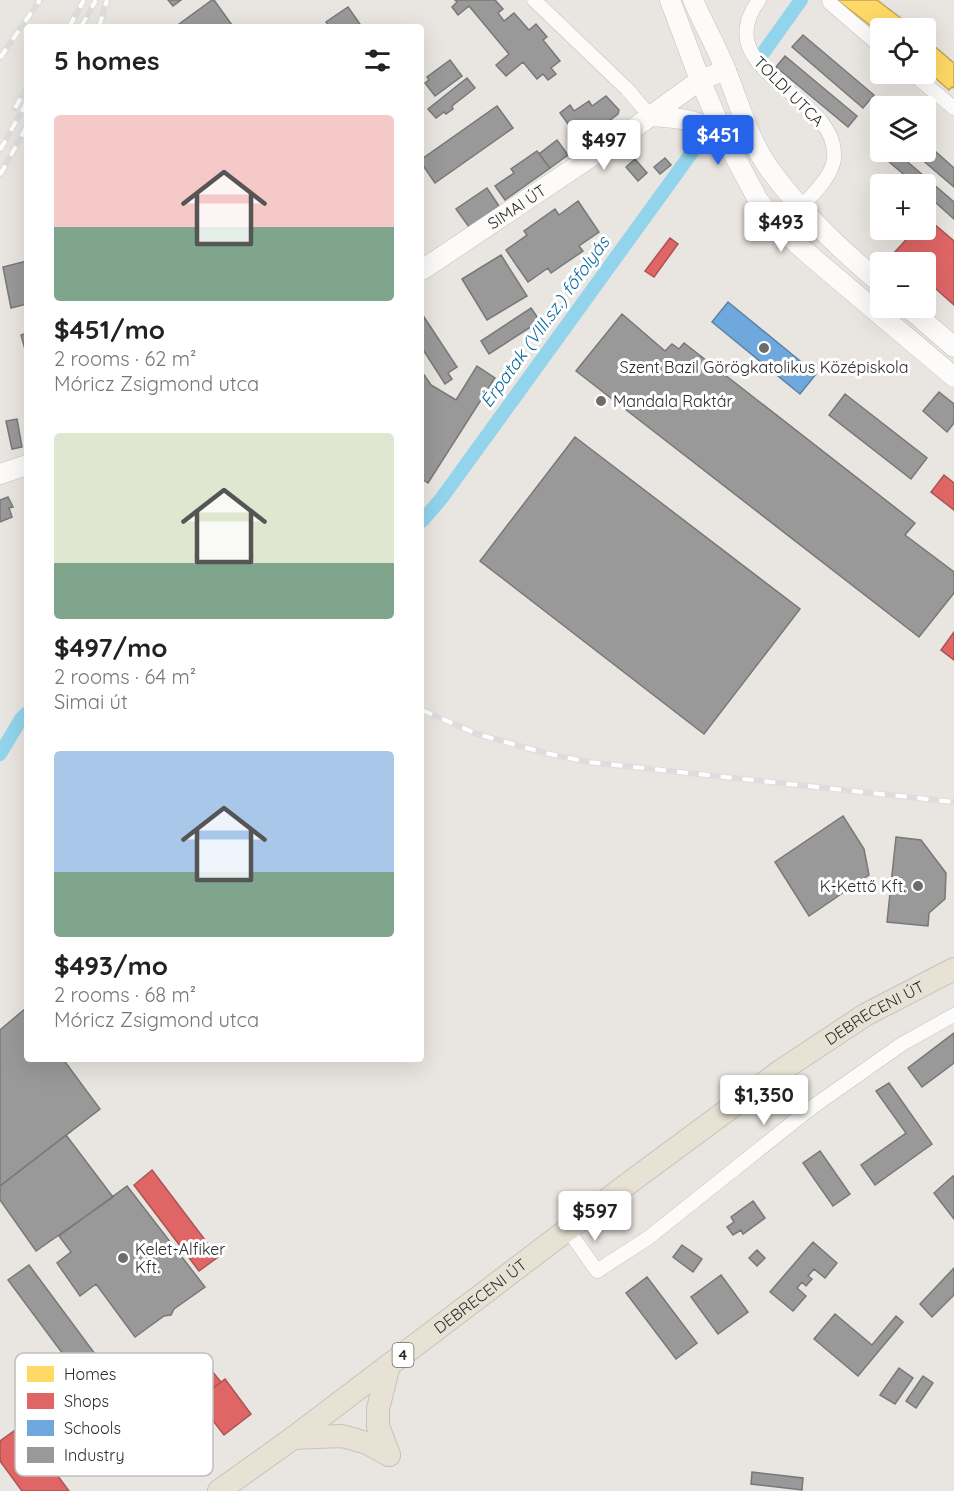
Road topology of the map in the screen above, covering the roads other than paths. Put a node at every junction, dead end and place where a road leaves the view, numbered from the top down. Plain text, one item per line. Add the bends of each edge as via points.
1 (534, 0) edge
2 (670, 0) edge
3 (693, 0) edge
4 (759, 0) edge
5 (830, 0) edge
6 (870, 37) edge
7 (726, 69) junction
8 (700, 80) junction
9 (925, 84) edge
10 (954, 108) edge
11 (650, 116) junction
12 (726, 140) junction
13 (800, 208) junction
14 (424, 269) edge
15 (870, 274) edge
16 (921, 318) edge
17 (954, 347) edge
18 (954, 376) edge
19 (24, 466) edge
20 (0, 474) edge
21 (954, 969) edge
22 (954, 1015) edge
23 (568, 1230) junction
24 (389, 1365) junction
25 (293, 1438) junction
26 (219, 1491) edge

1 - 11 street
2 - 8 main road
3 - 7 main road
4 - 13 street, TOLDI UTCA via 748,25 753,56 823,123 834,147 829,171
5 - 6 street
7 - 8 main road, SIMAI ÚT
7 - 13 main road via 754,142
8 - 11 main road, SIMAI ÚT
8 - 12 main road
9 - 10 street
11 - 12 main road via 705,124
11 - 14 main road, SIMAI ÚT
12 - 18 main road via 758,201 780,228
13 - 15 main road
16 - 17 main road
19 - 20 main road
21 - 23 main road, DEBRECENI ÚT / 4 via 833,1035
22 - 23 street via 902,1044 811,1108 648,1238 597,1271
23 - 24 main road, DEBRECENI ÚT / 4
24 - 25 main road, DEBRECENI ÚT / 4
24 - 25 main road via 378,1409 378,1426 389,1455 368,1443 342,1436
25 - 26 main road, DEBRECENI ÚT / 4

